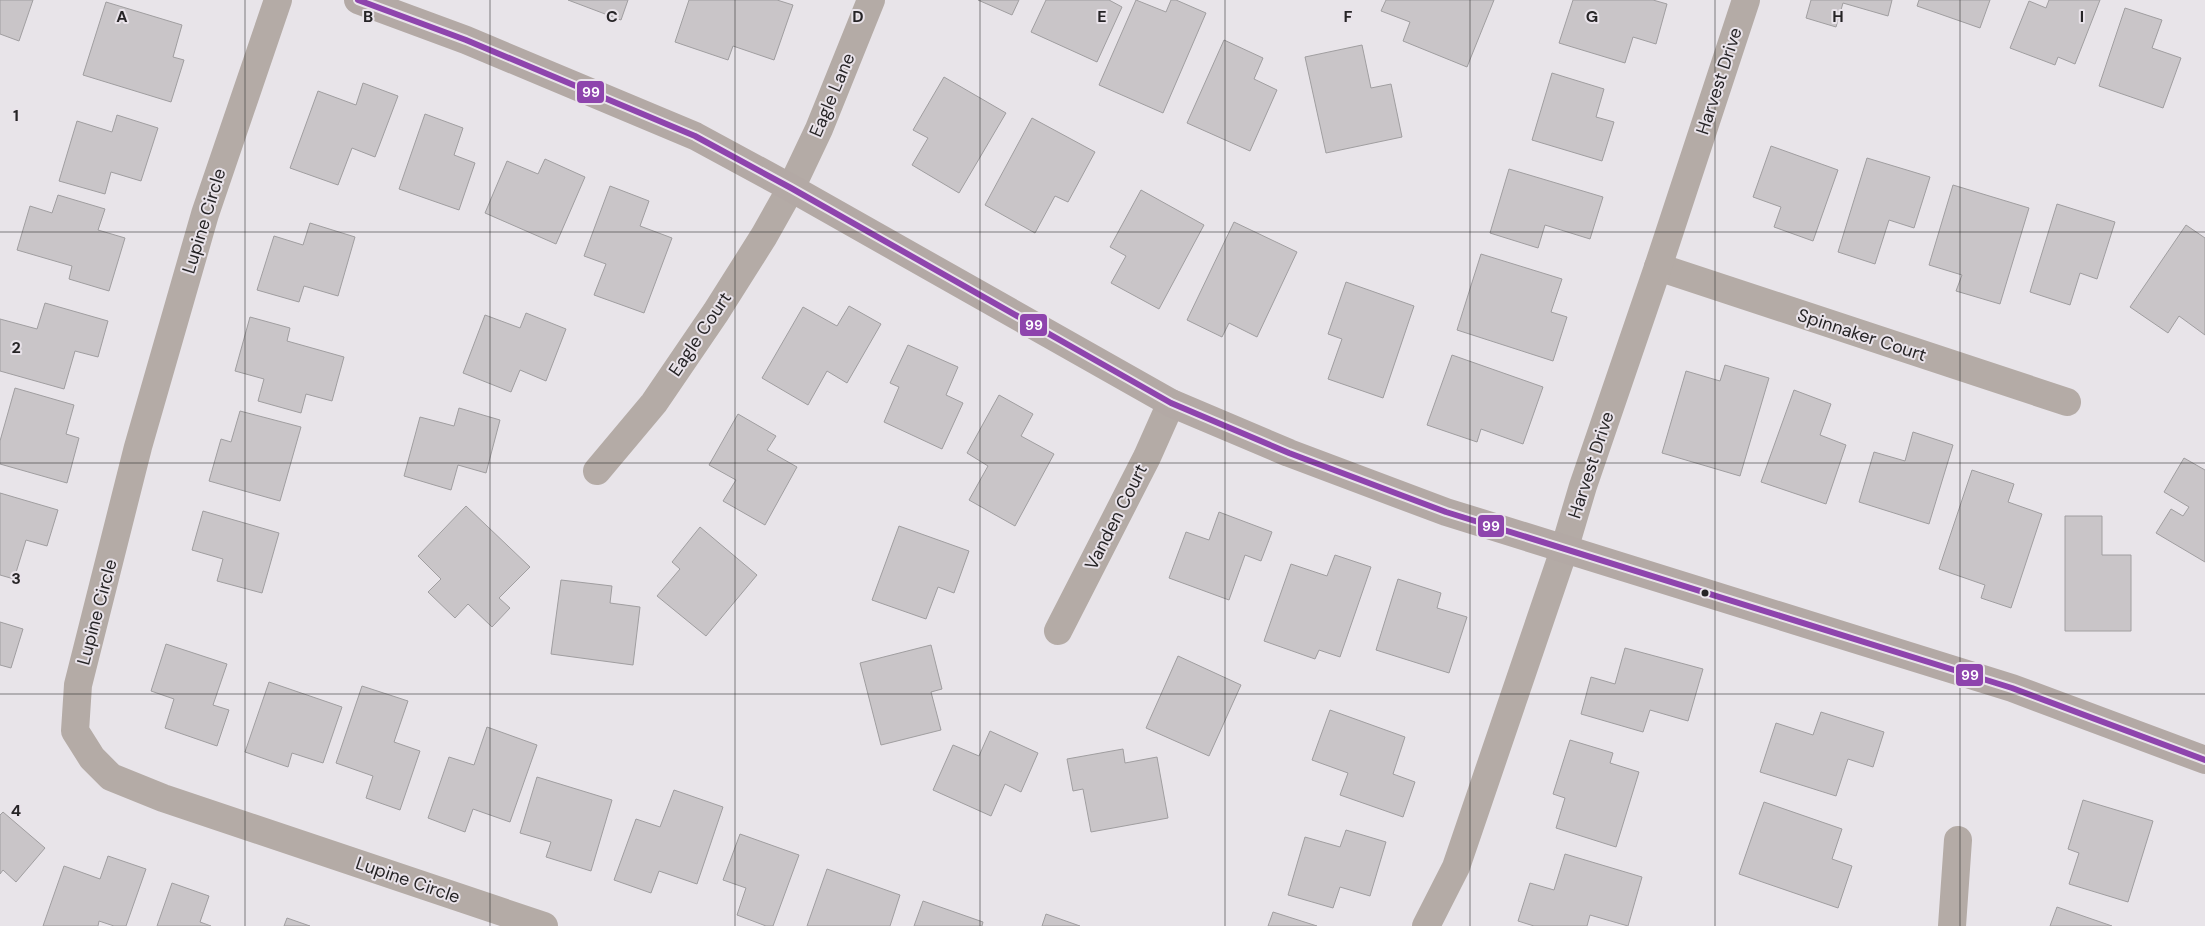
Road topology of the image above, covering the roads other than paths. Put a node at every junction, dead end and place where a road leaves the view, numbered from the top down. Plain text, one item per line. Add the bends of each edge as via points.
1 (278, 0) edge
2 (358, 0) edge
3 (871, 0) edge
4 (1746, 0) edge
5 (791, 188) junction
6 (1658, 267) junction
7 (2067, 402) dead end
8 (1171, 403) junction
9 (597, 471) dead end
10 (1564, 550) junction
11 (1058, 630) dead end
12 (2205, 760) edge
13 (1958, 840) dead end
14 (544, 926) edge
15 (1426, 926) edge
16 (1952, 926) edge

1 - 14 street, Lupine Circle via 205,214 138,446 78,685 75,731 92,758 111,777 163,798
2 - 5 street via 466,40 677,129
3 - 5 street, Eagle Lane
4 - 6 street, Harvest Drive
5 - 8 street
5 - 9 street, Eagle Court via 716,312 654,403
6 - 7 street, Spinnaker Court
6 - 10 street, Harvest Drive
8 - 10 street via 1298,457 1446,512
8 - 11 street, Vanden Court via 1147,457
10 - 12 street via 2012,688
10 - 15 street, Harvest Drive via 1456,867
13 - 16 street

